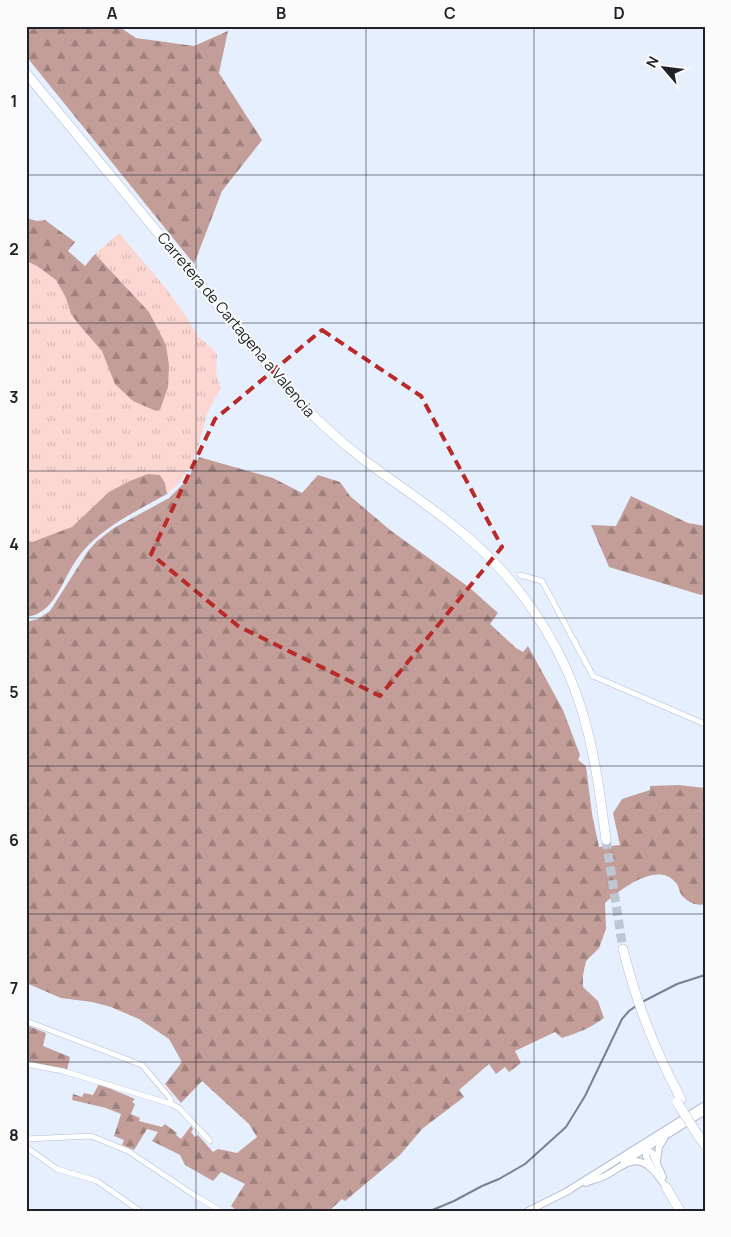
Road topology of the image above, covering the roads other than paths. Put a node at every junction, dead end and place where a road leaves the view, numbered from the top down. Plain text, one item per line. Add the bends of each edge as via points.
1 (26, 73) edge
2 (520, 575) dead end
3 (705, 724) edge
4 (606, 840) tunnel mouth
5 (623, 949) tunnel mouth
6 (26, 1021) edge
7 (26, 1064) edge
8 (170, 1104) junction
9 (705, 1108) edge
10 (669, 1134) junction
11 (701, 1134) edge
12 (26, 1138) edge
13 (210, 1141) dead end
14 (705, 1145) edge
15 (26, 1147) edge
16 (645, 1148) junction
17 (657, 1161) junction
18 (602, 1169) junction
19 (654, 1171) junction
20 (597, 1178) junction
21 (666, 1187) junction
22 (566, 1192) junction
23 (140, 1211) edge
24 (220, 1211) edge
25 (528, 1211) edge
26 (680, 1211) edge

1 - 4 highway, Carretera de Cartagena a Valencia via 308,412 363,459 466,536 494,562 527,603 559,654 578,699 592,751
2 - 3 street via 542,580 593,676
5 - 11 highway via 634,991 633,1001 657,1058 679,1101
6 - 8 street via 142,1065 170,1098
7 - 8 street
8 - 13 street via 179,1108
9 - 10 street
9 - 16 street
9 - 18 street
10 - 16 street
10 - 17 street via 661,1142
11 - 14 highway
12 - 24 street via 91,1136 128,1151
15 - 23 street via 57,1169 97,1181
16 - 17 street
16 - 18 street
16 - 19 street
16 - 20 street
17 - 21 street
18 - 22 street
19 - 20 street via 640,1162 630,1162
19 - 21 street
20 - 22 street
21 - 26 highway
22 - 25 street

